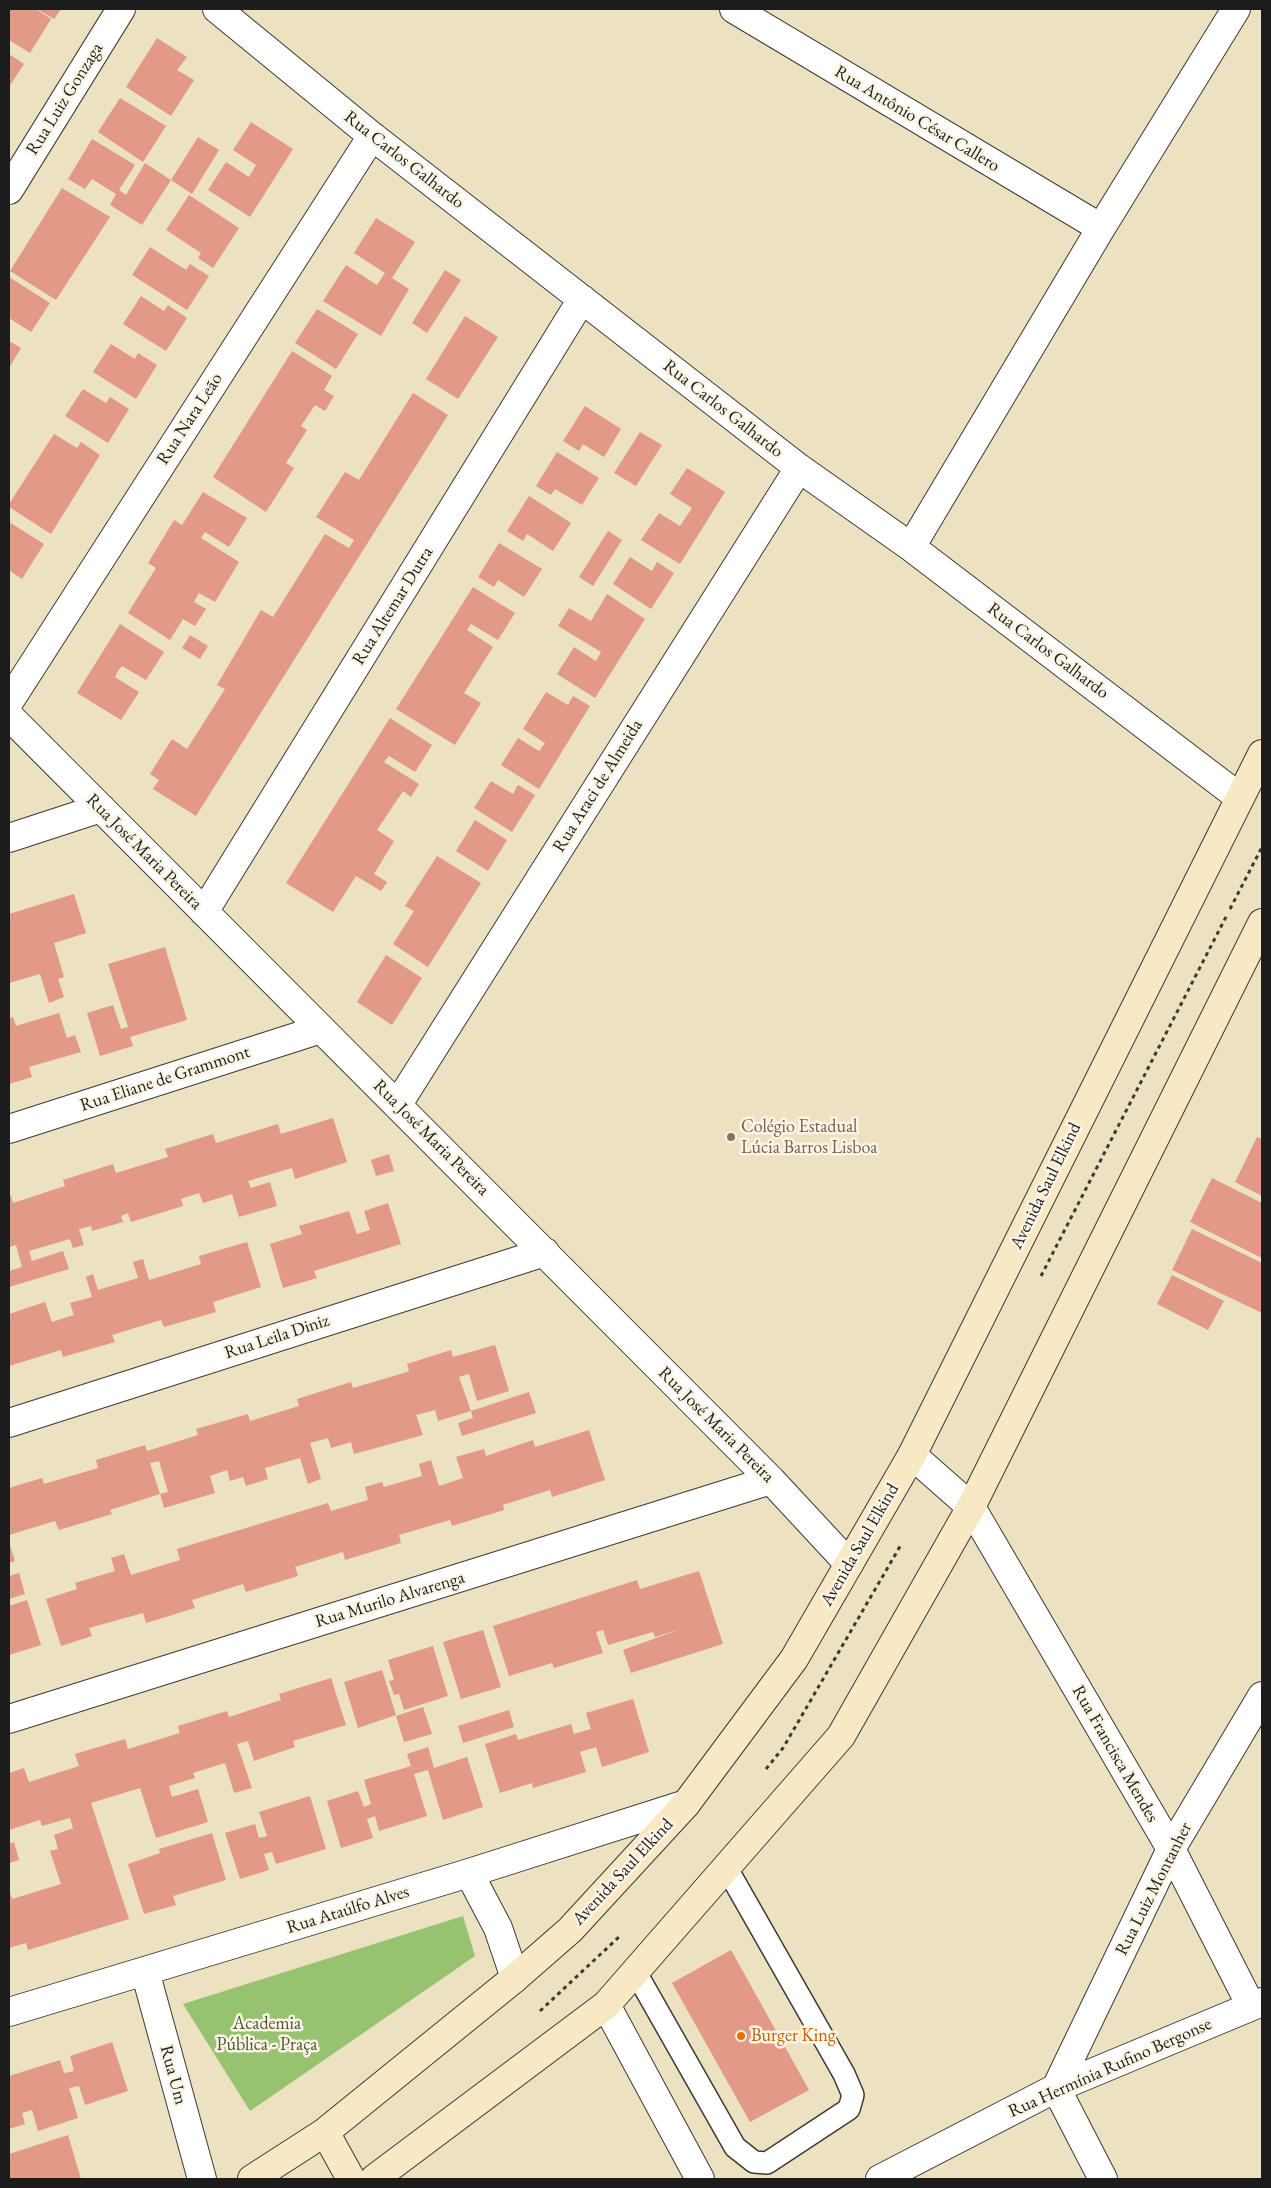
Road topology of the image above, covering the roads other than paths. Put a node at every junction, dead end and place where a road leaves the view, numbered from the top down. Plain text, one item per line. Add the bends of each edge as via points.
1 (121, 9) edge
2 (217, 9) edge
3 (734, 9) edge
4 (1236, 9) edge
5 (372, 136) junction
6 (9, 190) edge
7 (1100, 228) junction
8 (582, 300) junction
9 (799, 468) junction
10 (911, 547) junction
11 (9, 702) edge
12 (9, 716) edge
13 (1262, 754) edge
14 (1239, 797) junction
15 (101, 808) junction
16 (9, 838) edge
17 (204, 912) junction
18 (1262, 923) edge
19 (321, 1029) junction
20 (398, 1104) junction
21 (9, 1129) edge
22 (545, 1252) junction
23 (9, 1422) edge
24 (912, 1455) junction
25 (771, 1480) junction
26 (971, 1507) junction
27 (849, 1564) junction
28 (1262, 1696) edge
29 (9, 1719) edge
30 (686, 1804) junction
31 (1171, 1849) junction
32 (726, 1867) junction
33 (469, 1873) junction
34 (145, 1971) junction
35 (635, 1971) junction
36 (515, 1978) junction
37 (606, 2004) junction
38 (1257, 2004) edge
39 (9, 2012) edge
40 (1056, 2088) junction
41 (325, 2132) junction
42 (202, 2179) edge
43 (252, 2179) edge
44 (351, 2179) edge
45 (374, 2179) edge
46 (700, 2179) edge
47 (880, 2179) edge
48 (1103, 2179) edge

1 - 6 street, Rua Luiz Gonzaga
2 - 5 street, Rua Carlos Galhardo
3 - 7 street, Rua Antônio César Callero
4 - 7 street
5 - 8 street, Rua Carlos Galhardo
5 - 11 street, Rua Nara Leão
7 - 10 street
8 - 9 street, Rua Carlos Galhardo
8 - 17 street, Rua Altemar Dutra
9 - 10 street, Rua Carlos Galhardo
9 - 20 street, Rua Araci de Almeida
10 - 14 street, Rua Carlos Galhardo
12 - 15 street, Rua José Maria Pereira
13 - 14 main road, Avenida Saul Elkind
14 - 24 main road, Avenida Saul Elkind
15 - 16 street
15 - 17 street, Rua José Maria Pereira
17 - 19 street, Rua José Maria Pereira
18 - 26 main road
19 - 20 street, Rua José Maria Pereira
19 - 21 street, Rua Eliane de Grammont
20 - 22 street, Rua José Maria Pereira
22 - 23 street, Rua Leila Diniz
22 - 25 street, Rua José Maria Pereira
24 - 26 street, Rua Francisca Mendes
24 - 27 main road, Avenida Saul Elkind
25 - 27 street, Rua José Maria Pereira
25 - 29 street, Rua Murilo Alvarenga
26 - 31 street, Rua Francisca Mendes
26 - 32 main road via 841,1736
27 - 30 main road, Avenida Saul Elkind via 794,1659
28 - 31 street, Rua Luiz Montanher
30 - 33 street, Rua Ataúlfo Alves
30 - 36 main road, Avenida Saul Elkind via 570,1930
31 - 38 street, Rua Francisca Mendes
31 - 40 street, Rua Luiz Montanher
32 - 35 main road
32 - 35 lane via 844,2074 853,2095 850,2109 767,2163 754,2162 735,2147
33 - 34 street, Rua Ataúlfo Alves
33 - 36 street via 498,1928
34 - 39 street, Rua Ataúlfo Alves
34 - 42 street, Rua Um
35 - 37 main road
36 - 41 main road, Avenida Saul Elkind
37 - 45 main road
37 - 46 street
38 - 40 street, Rua Hermínia Rufino Bergonse
40 - 47 street, Rua Hermínia Rufino Bergonse
40 - 48 street
41 - 43 main road, Avenida Saul Elkind
41 - 44 main road

